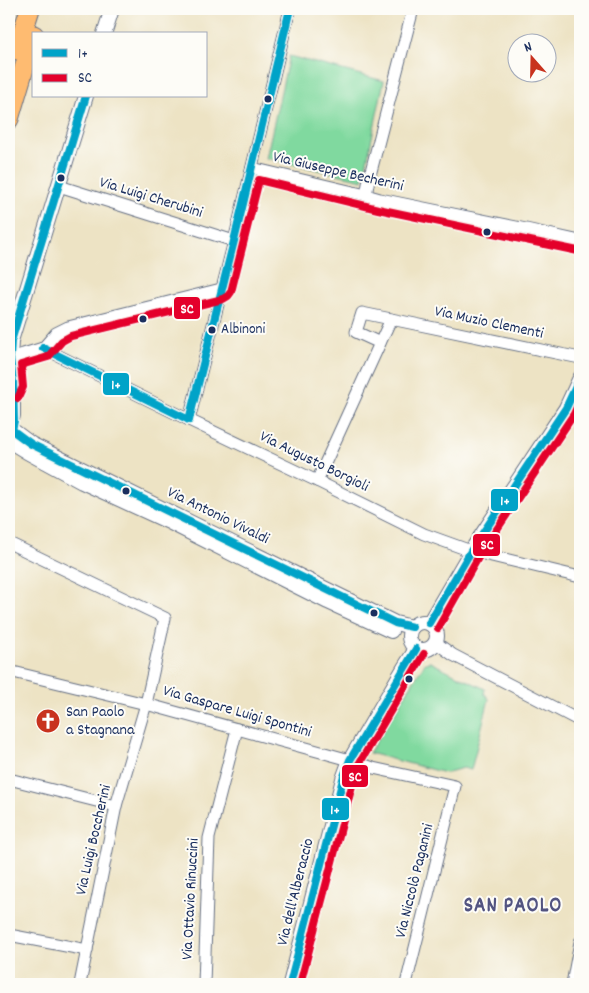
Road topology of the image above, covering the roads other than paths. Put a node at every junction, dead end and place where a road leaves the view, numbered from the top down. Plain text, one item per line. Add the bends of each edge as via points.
1 (30, 9) edge
2 (42, 9) edge
3 (112, 9) edge
4 (290, 9) edge
5 (413, 9) edge
6 (35, 32) edge
7 (105, 32) edge
8 (32, 39) edge
9 (21, 60) junction
10 (9, 77) edge
11 (85, 98) edge
12 (9, 119) edge
13 (252, 168) junction
14 (59, 186) junction
15 (366, 195) junction
16 (234, 241) junction
17 (580, 242) edge
18 (221, 290) junction
19 (391, 319) junction
20 (380, 343) junction
21 (43, 348) junction
22 (10, 358) edge
23 (580, 358) edge
24 (580, 378) edge
25 (11, 390) edge
26 (188, 420) junction
27 (10, 427) edge
28 (317, 481) junction
29 (9, 543) edge
30 (471, 552) junction
31 (580, 577) edge
32 (429, 624) junction
33 (410, 631) junction
34 (436, 642) junction
35 (416, 649) junction
36 (9, 671) edge
37 (146, 704) junction
38 (580, 721) edge
39 (237, 729) junction
40 (350, 760) junction
41 (9, 779) edge
42 (455, 786) joint
43 (116, 806) junction
44 (9, 935) edge
45 (580, 942) edge
46 (87, 950) junction
47 (575, 980) edge
48 (80, 984) edge
49 (204, 984) edge
50 (290, 984) edge
51 (406, 984) edge

1 - 9 main road
2 - 6 main road
3 - 7 street
4 - 13 street
5 - 15 street
8 - 9 main road
9 - 10 main road
9 - 12 main road
11 - 14 street
13 - 15 street, Via Giuseppe Becherini
13 - 16 street, Via Giuseppe Becherini
14 - 16 street, Via Luigi Cherubini
14 - 22 street via 11,342
15 - 17 street, Via Giuseppe Becherini
16 - 18 street, Via Giuseppe Becherini
18 - 21 street via 68,327 56,333
18 - 26 street, Via Giuseppe Becherini
19 - 20 street
19 - 20 street, Via Muzio Clementi via 362,312 356,332
19 - 23 street, Via Muzio Clementi
20 - 28 street
21 - 22 street
21 - 26 street, Via Augusto Borgioli
22 - 25 street
24 - 30 street via 566,408
25 - 27 street
26 - 28 street, Via Augusto Borgioli
27 - 33 street, Via Antonio Vivaldi via 26,452 82,482 391,631
28 - 30 street, Via Augusto Borgioli via 424,534
29 - 37 street, Via Luigi Boccherini via 165,618
30 - 31 street, Via Augusto Borgioli
30 - 32 street
32 - 33 street via 421,622
32 - 34 street via 435,629
33 - 35 street via 411,644
34 - 35 street via 429,649
34 - 38 street via 453,655
35 - 40 street, Via dell'Alberaccio
36 - 37 street, Via Gaspare Luigi Spontini
37 - 39 street, Via Gaspare Luigi Spontini
37 - 43 street, Via Luigi Boccherini
39 - 40 street, Via Gaspare Luigi Spontini
39 - 49 street, Via Ottavio Rinuccini via 209,838
40 - 42 street, Via Gaspare Luigi Spontini
40 - 50 street, Via dell'Alberaccio
41 - 43 street
42 - 51 street, Via Niccolò Paganini
43 - 46 street, Via Luigi Boccherini
44 - 46 street
45 - 47 street
46 - 48 street, Via Luigi Boccherini

